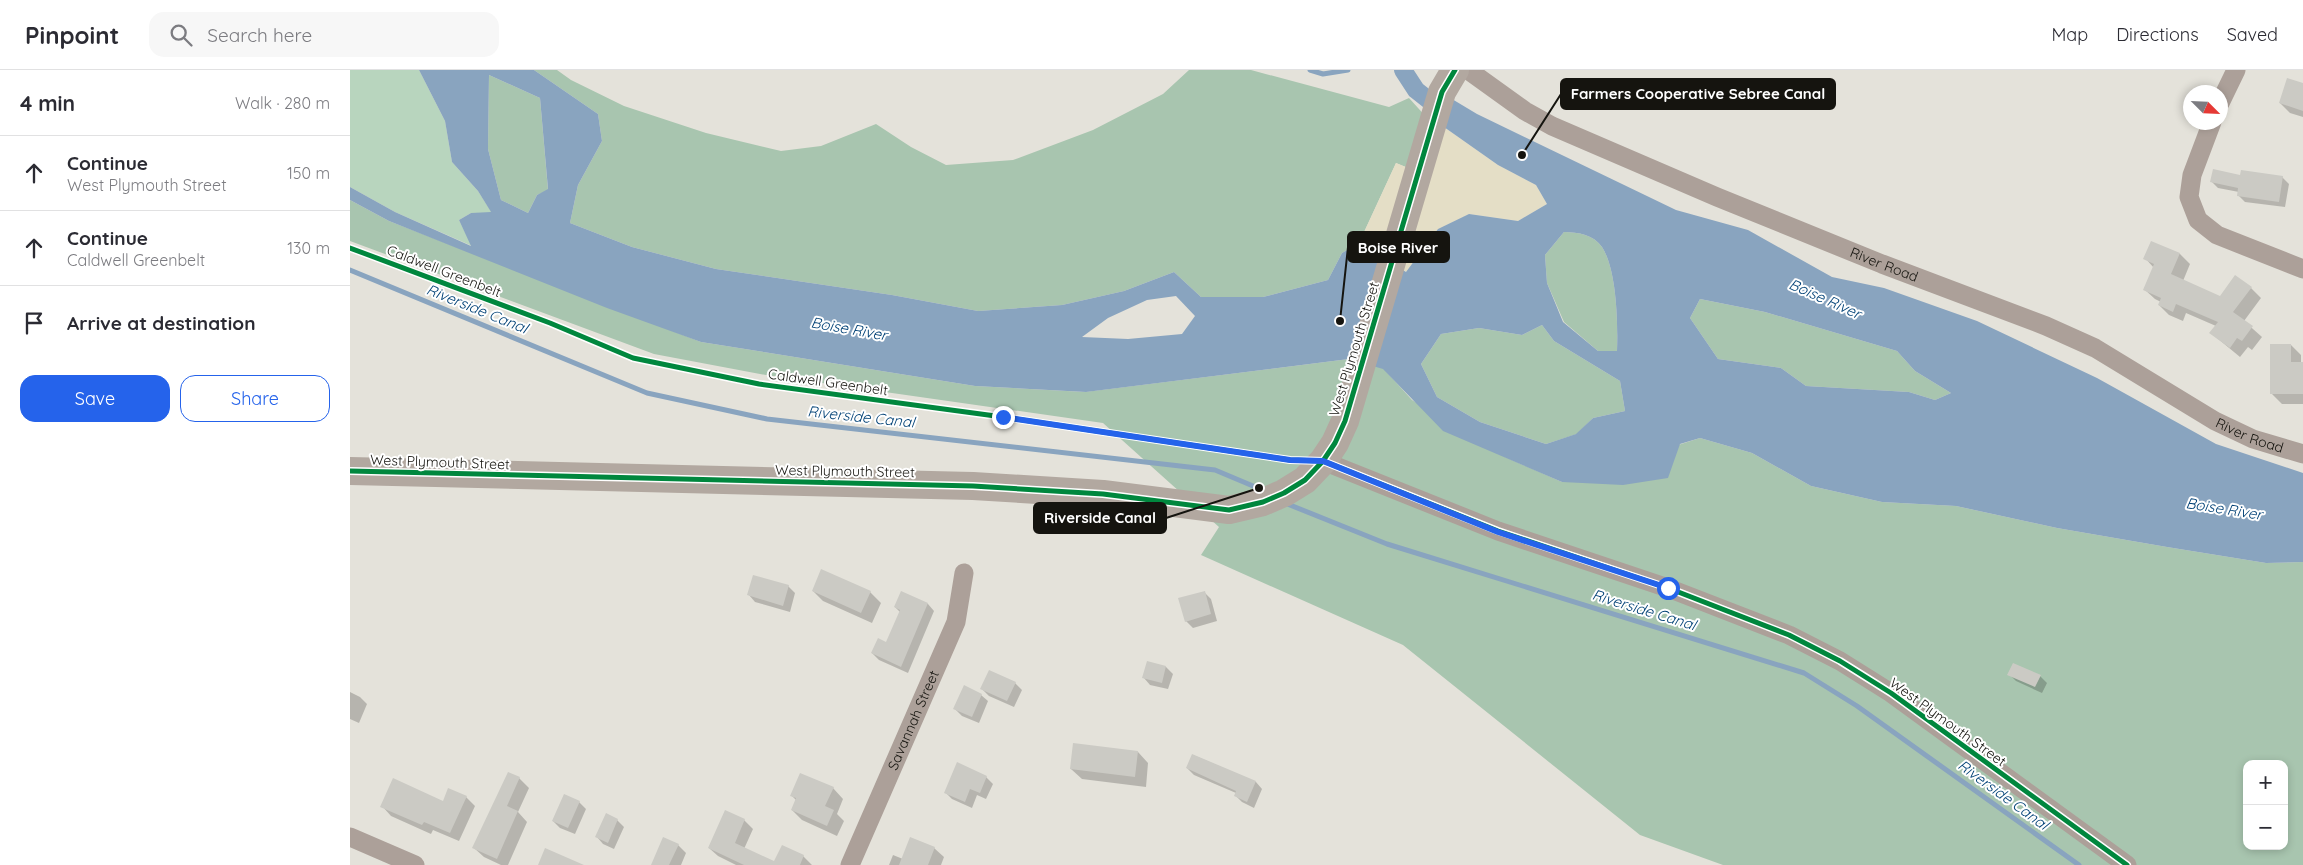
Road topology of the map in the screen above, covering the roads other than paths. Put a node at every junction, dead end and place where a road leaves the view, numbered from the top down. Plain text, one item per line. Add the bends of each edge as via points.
1 (1468, 70) edge
2 (2236, 70) edge
3 (1449, 81) edge
4 (2228, 86) edge
5 (2209, 130) edge
6 (2303, 269) edge
7 (2303, 454) edge
8 (1323, 461) junction
9 (350, 471) edge
10 (964, 573) dead end
11 (350, 837) edge
12 (415, 865) edge
13 (850, 865) edge
14 (2127, 865) edge

1 - 7 street, River Road via 1552,126 1726,201 2046,326 2095,348 2215,421 2253,439
2 - 4 street
3 - 8 street, West Plymouth Street via 1345,421
5 - 6 street via 2192,175 2188,196 2198,220 2217,235
8 - 9 street, West Plymouth Street via 1305,480 1274,498 1230,510 1103,494 973,486
8 - 14 street, West Plymouth Street via 1498,532 1668,588 1789,635 1840,661 1891,693
10 - 13 street, Savannah Street via 956,622
11 - 12 street

